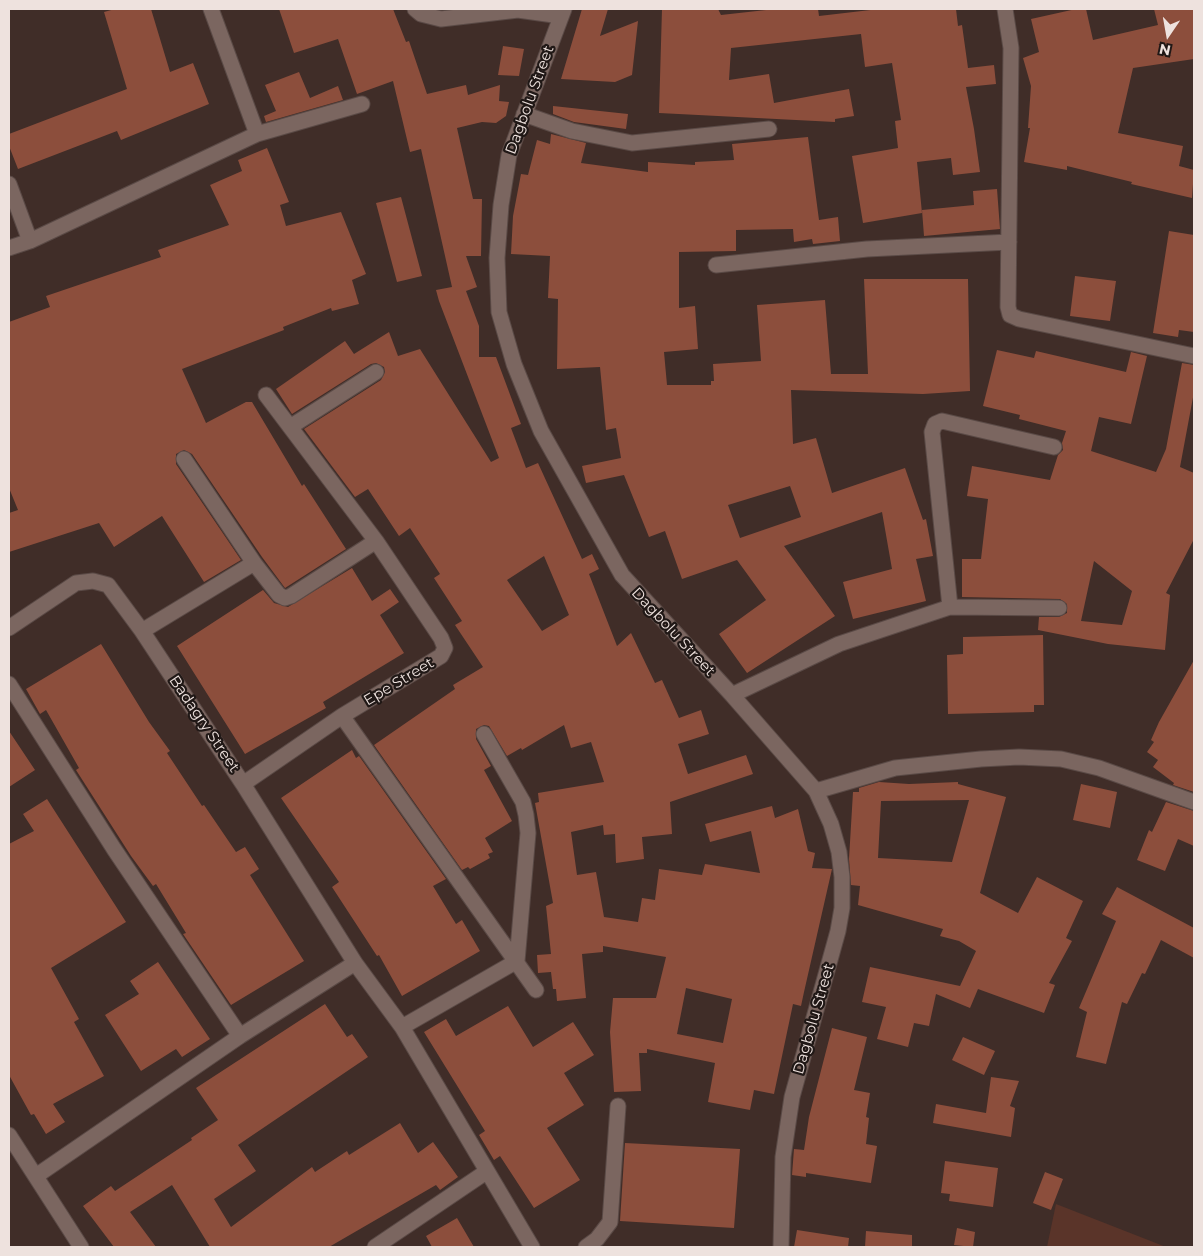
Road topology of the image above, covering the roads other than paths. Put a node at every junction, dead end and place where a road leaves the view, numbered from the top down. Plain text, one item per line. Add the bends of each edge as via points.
1 (211, 9) edge
2 (415, 9) edge
3 (1005, 9) edge
4 (563, 12) edge
5 (362, 104) dead end
6 (524, 114) junction
7 (769, 129) dead end
8 (257, 134) junction
9 (9, 184) edge
10 (30, 241) junction
11 (1009, 242) junction
12 (9, 248) edge
13 (716, 265) dead end
14 (1194, 356) edge
15 (376, 372) dead end
16 (266, 395) dead end
17 (290, 427) junction
18 (1054, 447) dead end
19 (184, 458) dead end
20 (376, 541) junction
21 (254, 563) junction
22 (950, 607) junction
23 (1059, 608) dead end
24 (9, 628) edge
25 (142, 631) junction
26 (9, 684) edge
27 (732, 694) junction
28 (342, 716) junction
29 (484, 734) dead end
30 (244, 784) junction
31 (816, 790) junction
32 (1194, 802) edge
33 (517, 961) junction
34 (354, 962) junction
35 (536, 990) dead end
36 (402, 1028) junction
37 (240, 1036) junction
38 (618, 1106) dead end
39 (9, 1135) edge
40 (486, 1172) junction
41 (36, 1176) junction
42 (81, 1247) edge
43 (375, 1247) edge
44 (532, 1247) edge
45 (586, 1247) edge
46 (781, 1247) edge

1 - 8 street
2 - 4 street via 421,14 441,19 518,10
3 - 11 street via 1011,48
4 - 6 street, Dagbolu Street
5 - 8 street
6 - 7 street via 572,131 632,143
6 - 27 street, Dagbolu Street via 509,155 497,258 499,312 514,364 542,431 622,575
8 - 10 street
9 - 10 street
10 - 12 street
11 - 13 street via 867,249
11 - 14 street via 1010,315
15 - 17 street
16 - 17 street
17 - 20 street
18 - 22 street via 942,422 935,424 932,432
19 - 21 street
20 - 21 street via 285,598 279,595
20 - 28 street, Epe Street via 445,648 441,656
21 - 25 street
22 - 23 street
22 - 27 street via 839,644
24 - 25 street, Badagry Street via 76,583 93,581 108,585
25 - 30 street, Badagry Street
26 - 37 street via 114,849
27 - 31 street, Dagbolu Street
28 - 30 street, Epe Street
28 - 33 street
29 - 33 street via 523,802 526,815 528,833
30 - 34 street, Badagry Street
31 - 32 street via 895,768 1019,757 1061,760 1099,768
31 - 46 street, Dagbolu Street via 839,852 842,908 830,965 792,1098 783,1157
33 - 35 street
33 - 36 street
34 - 36 street, Badagry Street
34 - 37 street
36 - 40 street, Badagry Street
37 - 41 street
38 - 45 street via 610,1222 598,1239
39 - 41 street
40 - 43 street
40 - 44 street, Badagry Street
41 - 42 street

